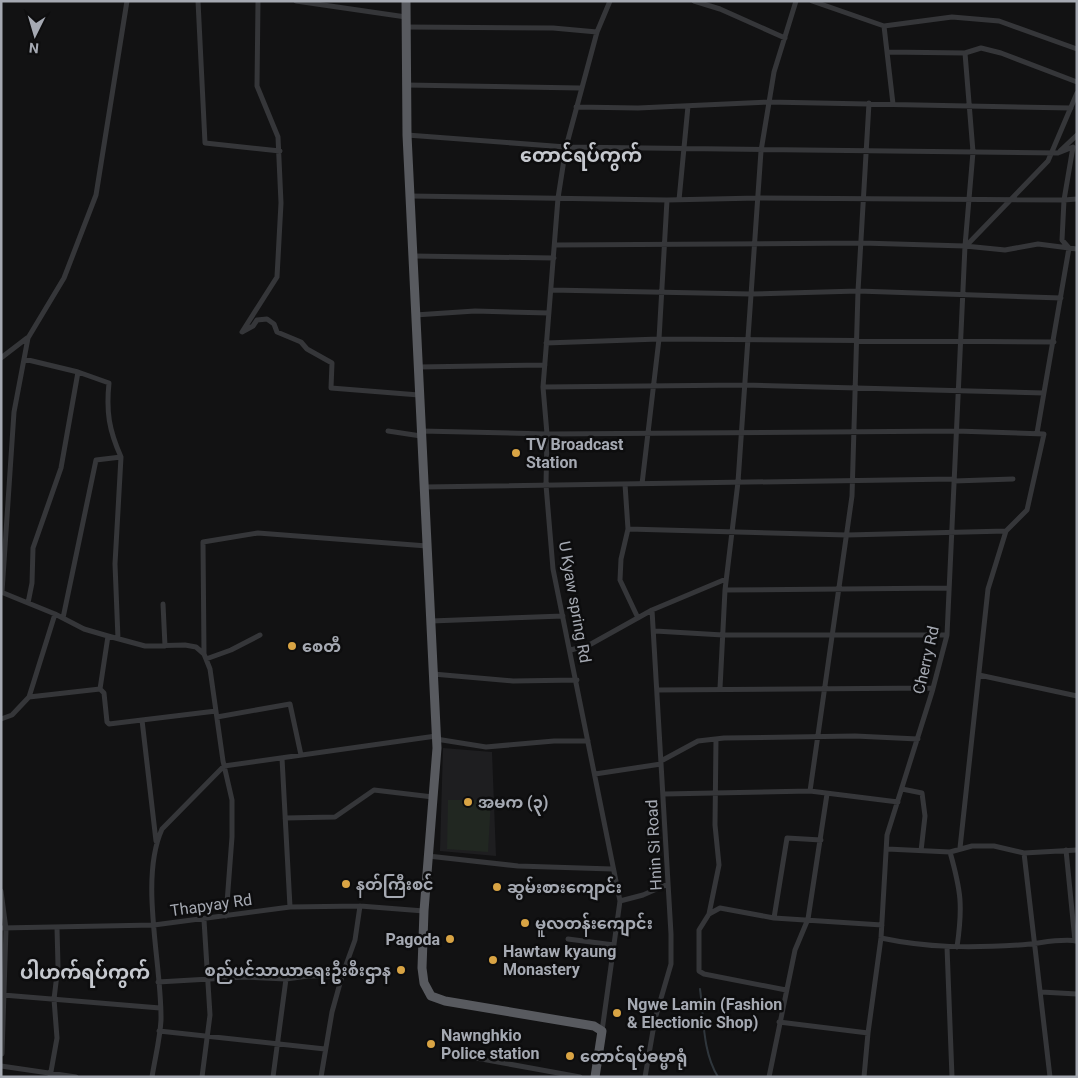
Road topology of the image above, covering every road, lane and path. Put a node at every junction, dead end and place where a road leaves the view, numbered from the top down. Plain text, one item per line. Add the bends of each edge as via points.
1 (127, 1) edge
2 (198, 1) edge
3 (258, 1) edge
4 (296, 1) edge
5 (406, 1) edge
6 (610, 1) edge
7 (694, 1) edge
8 (796, 1) edge
9 (812, 1) edge
10 (406, 17) junction
11 (884, 26) junction
12 (406, 27) junction
13 (597, 32) junction
14 (784, 38) junction
15 (1077, 49) edge
16 (887, 52) junction
17 (965, 53) junction
18 (1077, 82) edge
19 (406, 85) junction
20 (580, 88) junction
21 (1077, 93) edge
22 (768, 102) junction
23 (869, 104) junction
24 (893, 104) junction
25 (970, 105) junction
26 (688, 106) junction
27 (576, 107) junction
28 (1071, 108) junction
29 (407, 135) junction
30 (1077, 135) edge
31 (566, 147) junction
32 (1075, 147) edge
33 (684, 149) junction
34 (280, 151) junction
35 (761, 151) junction
36 (867, 151) junction
37 (973, 152) junction
38 (1052, 153) junction
39 (1058, 153) junction
40 (1048, 161) junction
41 (410, 196) junction
42 (558, 198) junction
43 (758, 198) junction
44 (864, 198) junction
45 (1077, 199) edge
46 (667, 200) junction
47 (679, 200) junction
48 (968, 200) junction
49 (1011, 200) junction
50 (1064, 200) junction
51 (861, 243) junction
52 (754, 244) junction
53 (965, 244) junction
54 (555, 245) junction
55 (665, 245) junction
56 (1069, 248) junction
57 (1077, 249) edge
58 (412, 256) junction
59 (554, 258) junction
60 (551, 290) junction
61 (858, 291) junction
62 (661, 293) junction
63 (751, 294) junction
64 (963, 295) junction
65 (1061, 298) junction
66 (549, 313) junction
67 (416, 316) junction
68 (28, 338) junction
69 (659, 339) junction
70 (748, 340) junction
71 (857, 340) junction
72 (960, 342) junction
73 (1054, 342) junction
74 (546, 343) junction
75 (1, 358) edge
76 (24, 359) junction
77 (545, 365) junction
78 (418, 367) junction
79 (78, 372) junction
80 (744, 385) junction
81 (543, 386) junction
82 (654, 386) junction
83 (856, 387) junction
84 (958, 389) junction
85 (1044, 393) junction
86 (419, 395) junction
87 (388, 431) dead end
88 (741, 431) junction
89 (854, 431) junction
90 (956, 431) junction
91 (648, 432) junction
92 (1037, 433) junction
93 (421, 434) junction
94 (547, 434) junction
95 (121, 456) junction
96 (1013, 479) dead end
97 (853, 480) junction
98 (954, 480) junction
99 (738, 482) junction
100 (625, 484) junction
101 (642, 484) junction
102 (546, 485) junction
103 (424, 487) junction
104 (628, 529) junction
105 (732, 530) junction
106 (1006, 530) junction
107 (952, 532) junction
108 (847, 535) junction
109 (427, 546) junction
110 (726, 579) junction
111 (950, 588) junction
112 (725, 590) junction
113 (839, 590) junction
114 (1, 592) edge
115 (28, 603) junction
116 (163, 604) dead end
117 (652, 610) junction
118 (55, 614) junction
119 (563, 616) junction
120 (63, 618) junction
121 (638, 618) junction
122 (430, 621) junction
123 (655, 631) junction
124 (833, 634) junction
125 (260, 635) dead end
126 (723, 635) junction
127 (947, 635) junction
128 (108, 636) junction
129 (118, 639) junction
130 (165, 646) junction
131 (571, 650) junction
132 (205, 656) junction
133 (433, 674) junction
134 (979, 674) junction
135 (577, 680) junction
136 (720, 688) junction
137 (825, 688) junction
138 (933, 688) junction
139 (100, 689) junction
140 (657, 690) junction
141 (1077, 696) edge
142 (29, 697) junction
143 (216, 711) junction
144 (217, 717) junction
145 (1, 719) edge
146 (142, 720) junction
147 (818, 737) junction
148 (436, 738) junction
149 (716, 739) junction
150 (918, 739) junction
151 (588, 741) junction
152 (301, 755) junction
153 (282, 758) junction
154 (661, 762) junction
155 (224, 766) junction
156 (595, 774) junction
157 (902, 789) junction
158 (810, 791) junction
159 (714, 793) junction
160 (664, 794) junction
161 (827, 794) junction
162 (433, 797) junction
163 (898, 802) junction
164 (285, 818) junction
165 (821, 840) junction
166 (156, 842) junction
167 (960, 848) junction
168 (887, 849) junction
169 (1066, 850) junction
170 (1077, 850) edge
171 (921, 851) junction
172 (950, 852) junction
173 (1024, 853) junction
174 (428, 856) junction
175 (612, 869) junction
176 (668, 884) junction
177 (1, 891) edge
178 (1070, 891) junction
179 (1077, 892) edge
180 (620, 901) junction
181 (360, 906) junction
182 (290, 907) junction
183 (424, 911) junction
184 (709, 914) junction
185 (226, 916) junction
186 (774, 918) junction
187 (204, 920) junction
188 (808, 920) junction
189 (154, 925) junction
190 (882, 925) junction
191 (57, 928) junction
192 (4, 929) edge
193 (881, 938) junction
194 (568, 939) dead end
195 (1076, 941) edge
196 (614, 945) junction
197 (1035, 945) junction
198 (947, 947) junction
199 (957, 947) junction
200 (342, 976) junction
201 (207, 978) junction
202 (286, 979) junction
203 (158, 982) junction
204 (786, 990) junction
205 (1040, 992) junction
206 (1077, 994) edge
207 (3, 995) junction
208 (54, 999) junction
209 (160, 1008) junction
210 (780, 1022) junction
211 (159, 1031) junction
212 (602, 1031) junction
213 (868, 1033) junction
214 (209, 1034) junction
215 (278, 1042) junction
216 (325, 1049) junction
217 (443, 1052) dead end
218 (1, 1055) edge
219 (1, 1066) edge
220 (550, 1074) edge
221 (50, 1075) edge
222 (76, 1077) edge
223 (152, 1077) edge
224 (202, 1077) edge
225 (273, 1077) edge
226 (321, 1077) edge
227 (580, 1077) edge
228 (595, 1077) edge
229 (645, 1077) edge
230 (769, 1077) edge
231 (864, 1077) edge
232 (952, 1077) edge
233 (1050, 1077) edge

1 - 68 street via 96,195 64,278
2 - 34 street via 205,143
3 - 34 street via 257,86 278,137
4 - 10 street
5 - 10 highway
6 - 13 street, U Kyaw spring Rd
7 - 14 street
8 - 14 street
9 - 11 street
10 - 12 highway
11 - 15 street via 952,17 999,21
11 - 16 street
12 - 13 street via 553,28
12 - 19 highway
13 - 20 street, U Kyaw spring Rd
14 - 22 street
16 - 17 street
16 - 24 street
17 - 18 street via 981,48 1002,53
17 - 25 street, Cherry Rd
19 - 20 street
19 - 29 highway
20 - 27 street, U Kyaw spring Rd
21 - 28 street
22 - 23 street
22 - 26 street
22 - 35 street
23 - 24 street
23 - 36 street
24 - 25 street
25 - 28 street
25 - 37 street, Cherry Rd
26 - 27 street
26 - 33 street
27 - 31 street, U Kyaw spring Rd
28 - 38 street
29 - 31 street
29 - 41 highway
30 - 39 street
31 - 33 street
31 - 42 street, U Kyaw spring Rd
32 - 39 street
32 - 50 street
33 - 35 street
33 - 47 street
34 - 86 street via 282,203 277,277 242,332 257,320 268,319 277,332 301,342 332,363 331,388
35 - 36 street
35 - 43 street
36 - 37 street
36 - 44 street
37 - 38 street
37 - 48 street, Cherry Rd
38 - 39 street
38 - 40 street
39 - 40 street
40 - 49 street
41 - 42 street
41 - 58 highway
42 - 46 street
42 - 54 street, U Kyaw spring Rd
43 - 44 street
43 - 47 street
43 - 52 street
44 - 48 street
44 - 51 street
45 - 50 street
46 - 47 street
46 - 55 street
48 - 49 street
48 - 53 street, Cherry Rd
49 - 50 street
49 - 53 street
50 - 56 street via 1062,240
51 - 52 street
51 - 53 street
51 - 61 street
52 - 55 street
52 - 63 street
53 - 56 street via 1005,250 1038,244
53 - 64 street, Cherry Rd
54 - 55 street
54 - 59 street, U Kyaw spring Rd
55 - 62 street
56 - 57 street
56 - 65 street
58 - 59 street
58 - 67 highway
59 - 60 street, U Kyaw spring Rd
60 - 62 street
60 - 66 street, U Kyaw spring Rd
61 - 63 street
61 - 64 street
61 - 71 street
62 - 63 street
62 - 69 street
63 - 70 street
64 - 65 street
64 - 72 street, Cherry Rd
65 - 73 street
66 - 67 street via 475,311
66 - 74 street, U Kyaw spring Rd
67 - 78 highway
68 - 75 street
68 - 76 street
69 - 70 street
69 - 74 street
69 - 82 street
70 - 71 street
70 - 80 street
71 - 72 street
71 - 83 street
72 - 73 street
72 - 84 street, Cherry Rd
73 - 85 street
74 - 77 street, U Kyaw spring Rd
76 - 79 street
76 - 114 street via 14,412
77 - 78 street
77 - 81 street, U Kyaw spring Rd
78 - 86 highway
79 - 95 street via 109,383 106,410
79 - 115 street via 61,468 33,548
80 - 82 street
80 - 83 street
80 - 88 street
81 - 82 street
81 - 94 street, U Kyaw spring Rd
82 - 91 street
83 - 84 street
83 - 89 street
84 - 85 street
84 - 90 street, Cherry Rd
85 - 92 street
86 - 93 highway
87 - 93 street
88 - 89 street
88 - 91 street
88 - 99 street
89 - 90 street
89 - 97 street
90 - 92 street
90 - 98 street, Cherry Rd
91 - 94 street
91 - 101 street
92 - 106 street via 1044,434 1027,510
93 - 94 street
93 - 103 highway
94 - 102 street, U Kyaw spring Rd
95 - 120 street via 96,460
95 - 129 street via 115,564
96 - 98 street
97 - 98 street
97 - 99 street
97 - 108 street
98 - 107 street, Cherry Rd
99 - 101 street
99 - 105 street
100 - 101 street
100 - 102 street
100 - 104 street
102 - 103 street
102 - 119 street, U Kyaw spring Rd via 553,569
103 - 109 highway
104 - 105 street
104 - 121 street via 620,580
105 - 108 street
105 - 110 street
106 - 107 street
106 - 134 street via 988,590
107 - 108 street
107 - 111 street, Cherry Rd
108 - 113 street
109 - 122 highway
109 - 132 street via 258,532 203,542
110 - 112 street
110 - 117 street
111 - 113 street
111 - 127 street, Cherry Rd
112 - 113 street
112 - 126 street
113 - 124 street
114 - 115 street
115 - 118 street
116 - 130 street
117 - 121 street
117 - 123 street, Hnin Si Road
118 - 120 street
118 - 142 street
119 - 122 street
119 - 131 street, U Kyaw spring Rd
120 - 128 street
121 - 131 street via 591,644
122 - 133 highway
123 - 126 street
123 - 140 street, Hnin Si Road
124 - 126 street
124 - 127 street
124 - 137 street
125 - 132 street via 232,650
126 - 136 street
127 - 138 street, Cherry Rd
128 - 129 street
128 - 139 street
129 - 130 street via 145,646
130 - 132 street via 190,646
131 - 135 street, U Kyaw spring Rd
132 - 143 street
133 - 135 street via 513,681
133 - 148 highway
134 - 141 street
134 - 167 street
135 - 151 street, U Kyaw spring Rd
136 - 137 street
136 - 140 street
137 - 138 street
137 - 147 street
138 - 150 street, Cherry Rd
139 - 142 street
139 - 146 street via 104,693 109,724
140 - 154 street, Hnin Si Road
142 - 145 street via 12,715
143 - 144 street
143 - 146 street
144 - 152 street via 290,704
144 - 155 street
146 - 166 street
147 - 149 street
147 - 150 street
147 - 158 street
148 - 151 street via 486,747
148 - 152 street
148 - 162 highway
149 - 154 street via 698,741
149 - 159 street
150 - 157 street, Cherry Rd
151 - 156 street, U Kyaw spring Rd
152 - 153 street
153 - 155 street
153 - 164 street
154 - 156 street
154 - 160 street, Hnin Si Road
155 - 166 street via 162,829
155 - 185 street via 232,800
156 - 175 street, U Kyaw spring Rd
157 - 163 street, Cherry Rd
157 - 171 street via 922,793 925,816
158 - 159 street
158 - 161 street
159 - 160 street
159 - 184 street via 718,866
160 - 176 street, Hnin Si Road
161 - 163 street
161 - 165 street
162 - 164 street via 374,790 335,817
162 - 174 highway
163 - 168 street, Cherry Rd via 887,835
164 - 182 street
165 - 186 street via 788,838
165 - 188 street
166 - 189 street
167 - 172 street
167 - 173 street via 994,846
168 - 171 street
168 - 190 street, Cherry Rd
169 - 170 street
169 - 173 street
169 - 178 street
171 - 172 street
172 - 199 street via 959,885 962,914
173 - 197 street
174 - 175 street via 518,866
174 - 183 highway
175 - 180 street, U Kyaw spring Rd
176 - 180 street
176 - 229 street, Hnin Si Road via 671,964 655,1019
177 - 192 street
178 - 179 street
178 - 195 street
180 - 196 street, U Kyaw spring Rd
181 - 182 street, Thapyay Rd
181 - 183 street, Thapyay Rd
181 - 200 street via 355,940
182 - 185 street, Thapyay Rd
183 - 212 highway via 422,968 424,983 431,996 594,1026
184 - 186 street via 720,908
184 - 204 street via 699,930 698,971
185 - 187 street, Thapyay Rd
186 - 188 street
187 - 189 street, Thapyay Rd
187 - 201 street
188 - 190 street
188 - 204 street via 795,950
189 - 191 street, Thapyay Rd
189 - 203 street
190 - 193 street, Cherry Rd
191 - 192 street, Thapyay Rd
191 - 208 street via 58,966
192 - 207 street
193 - 198 street
193 - 213 street, Cherry Rd
194 - 196 street
195 - 197 street
196 - 212 street, U Kyaw spring Rd
197 - 199 street
197 - 205 street
198 - 199 street
198 - 232 street
200 - 202 street
200 - 216 street
201 - 202 street
201 - 203 street
201 - 214 street
202 - 215 street
203 - 209 street
204 - 210 street
205 - 206 street
205 - 233 street
207 - 208 street
207 - 218 street
208 - 209 street
208 - 221 street via 57,1038
209 - 211 street
210 - 213 street
210 - 230 street
211 - 214 street
211 - 223 street
212 - 228 highway
213 - 231 street, Cherry Rd
214 - 215 street
214 - 224 street
215 - 216 street
215 - 225 street
216 - 226 street
217 - 220 street
219 - 221 street
220 - 227 street
221 - 222 street

